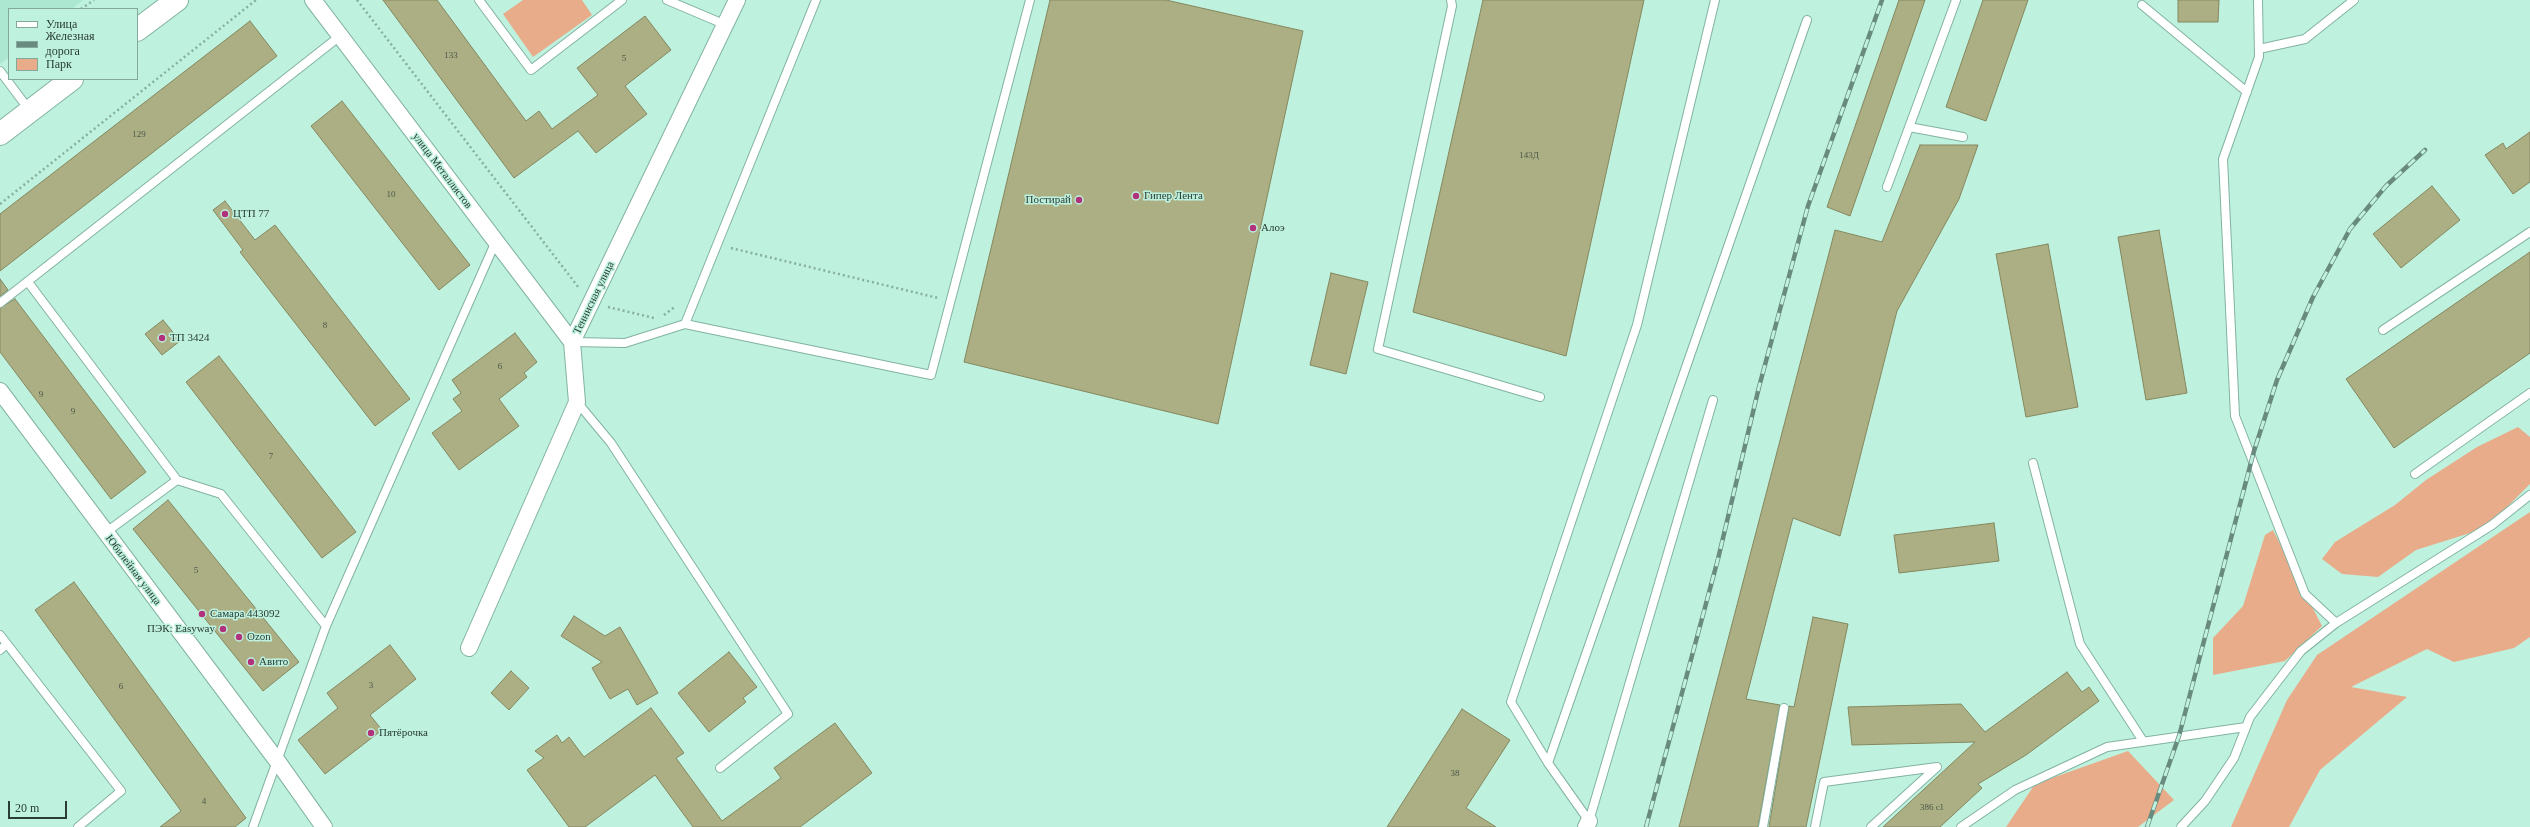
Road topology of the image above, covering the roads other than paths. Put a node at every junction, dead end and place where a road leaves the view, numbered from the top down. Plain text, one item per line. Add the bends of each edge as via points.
1 (177, 0) edge
2 (312, 0) edge
3 (478, 0) edge
4 (622, 0) edge
5 (666, 0) edge
6 (737, 0) edge
7 (816, 0) edge
8 (1030, 0) edge
9 (1451, 0) edge
10 (1715, 0) edge
11 (1956, 0) edge
12 (2258, 0) edge
13 (2354, 0) edge
14 (2142, 4) dead end
15 (1807, 20) dead end
16 (726, 25) junction
17 (138, 29) edge
18 (340, 36) junction
19 (2259, 49) junction
20 (0, 72) edge
21 (71, 80) edge
22 (2247, 92) junction
23 (30, 111) junction
24 (1909, 127) junction
25 (0, 134) edge
26 (1963, 137) dead end
27 (1887, 187) dead end
28 (2530, 232) edge
29 (496, 241) junction
30 (28, 282) junction
31 (0, 303) edge
32 (685, 324) junction
33 (2383, 330) dead end
34 (572, 342) junction
35 (0, 391) edge
36 (2530, 393) edge
37 (1540, 396) dead end
38 (1713, 400) dead end
39 (577, 402) junction
40 (2033, 463) dead end
41 (2415, 474) dead end
42 (177, 480) junction
43 (2530, 495) edge
44 (105, 533) junction
45 (2336, 623) junction
46 (326, 626) junction
47 (0, 635) edge
48 (7, 644) junction
49 (469, 648) dead end
50 (0, 650) edge
51 (1784, 708) dead end
52 (2246, 727) junction
53 (2143, 742) junction
54 (278, 762) junction
55 (1548, 762) junction
56 (720, 768) dead end
57 (1588, 824) edge
58 (78, 827) edge
59 (253, 827) edge
60 (324, 827) edge
61 (1763, 827) edge
62 (1815, 827) edge
63 (1871, 827) edge
64 (1961, 827) edge
65 (2181, 827) edge

1 - 17 main road
2 - 18 street, улица Металлистов
3 - 4 lane via 531,70
5 - 16 lane
6 - 16 street, Теннисная улица
7 - 32 lane
8 - 32 lane via 931,375
9 - 37 lane via 1452,6 1378,348
10 - 55 lane via 1637,325 1511,702
11 - 24 lane
12 - 19 lane
13 - 19 lane via 2305,39
14 - 22 lane
15 - 55 lane
16 - 34 street, Теннисная улица
18 - 29 street, улица Металлистов
18 - 30 lane
19 - 22 lane via 2259,58
20 - 23 lane
21 - 23 main road
22 - 45 lane via 2223,159 2235,416 2305,594
23 - 25 main road
24 - 26 lane
24 - 27 lane
28 - 33 lane
29 - 34 street, улица Металлистов
29 - 46 lane
30 - 31 lane
30 - 42 lane
32 - 34 lane via 625,343
34 - 39 street, Теннисная улица
35 - 44 street, Юбилейная улица
36 - 41 lane
38 - 57 lane
39 - 49 street, Теннисная улица
39 - 56 lane via 611,443 788,714
40 - 53 lane via 2080,644
42 - 44 lane
42 - 46 lane via 221,494
43 - 45 lane via 2492,525
44 - 54 street, Юбилейная улица
45 - 52 lane via 2301,651 2250,718
46 - 54 lane
47 - 48 lane
48 - 50 lane
48 - 58 lane via 121,791
51 - 61 lane
52 - 53 lane
52 - 65 lane via 2234,758 2205,801
53 - 64 lane via 2107,747 2015,790
54 - 59 lane
54 - 60 street, Юбилейная улица
55 - 57 lane
62 - 63 lane via 1824,782 1937,768

